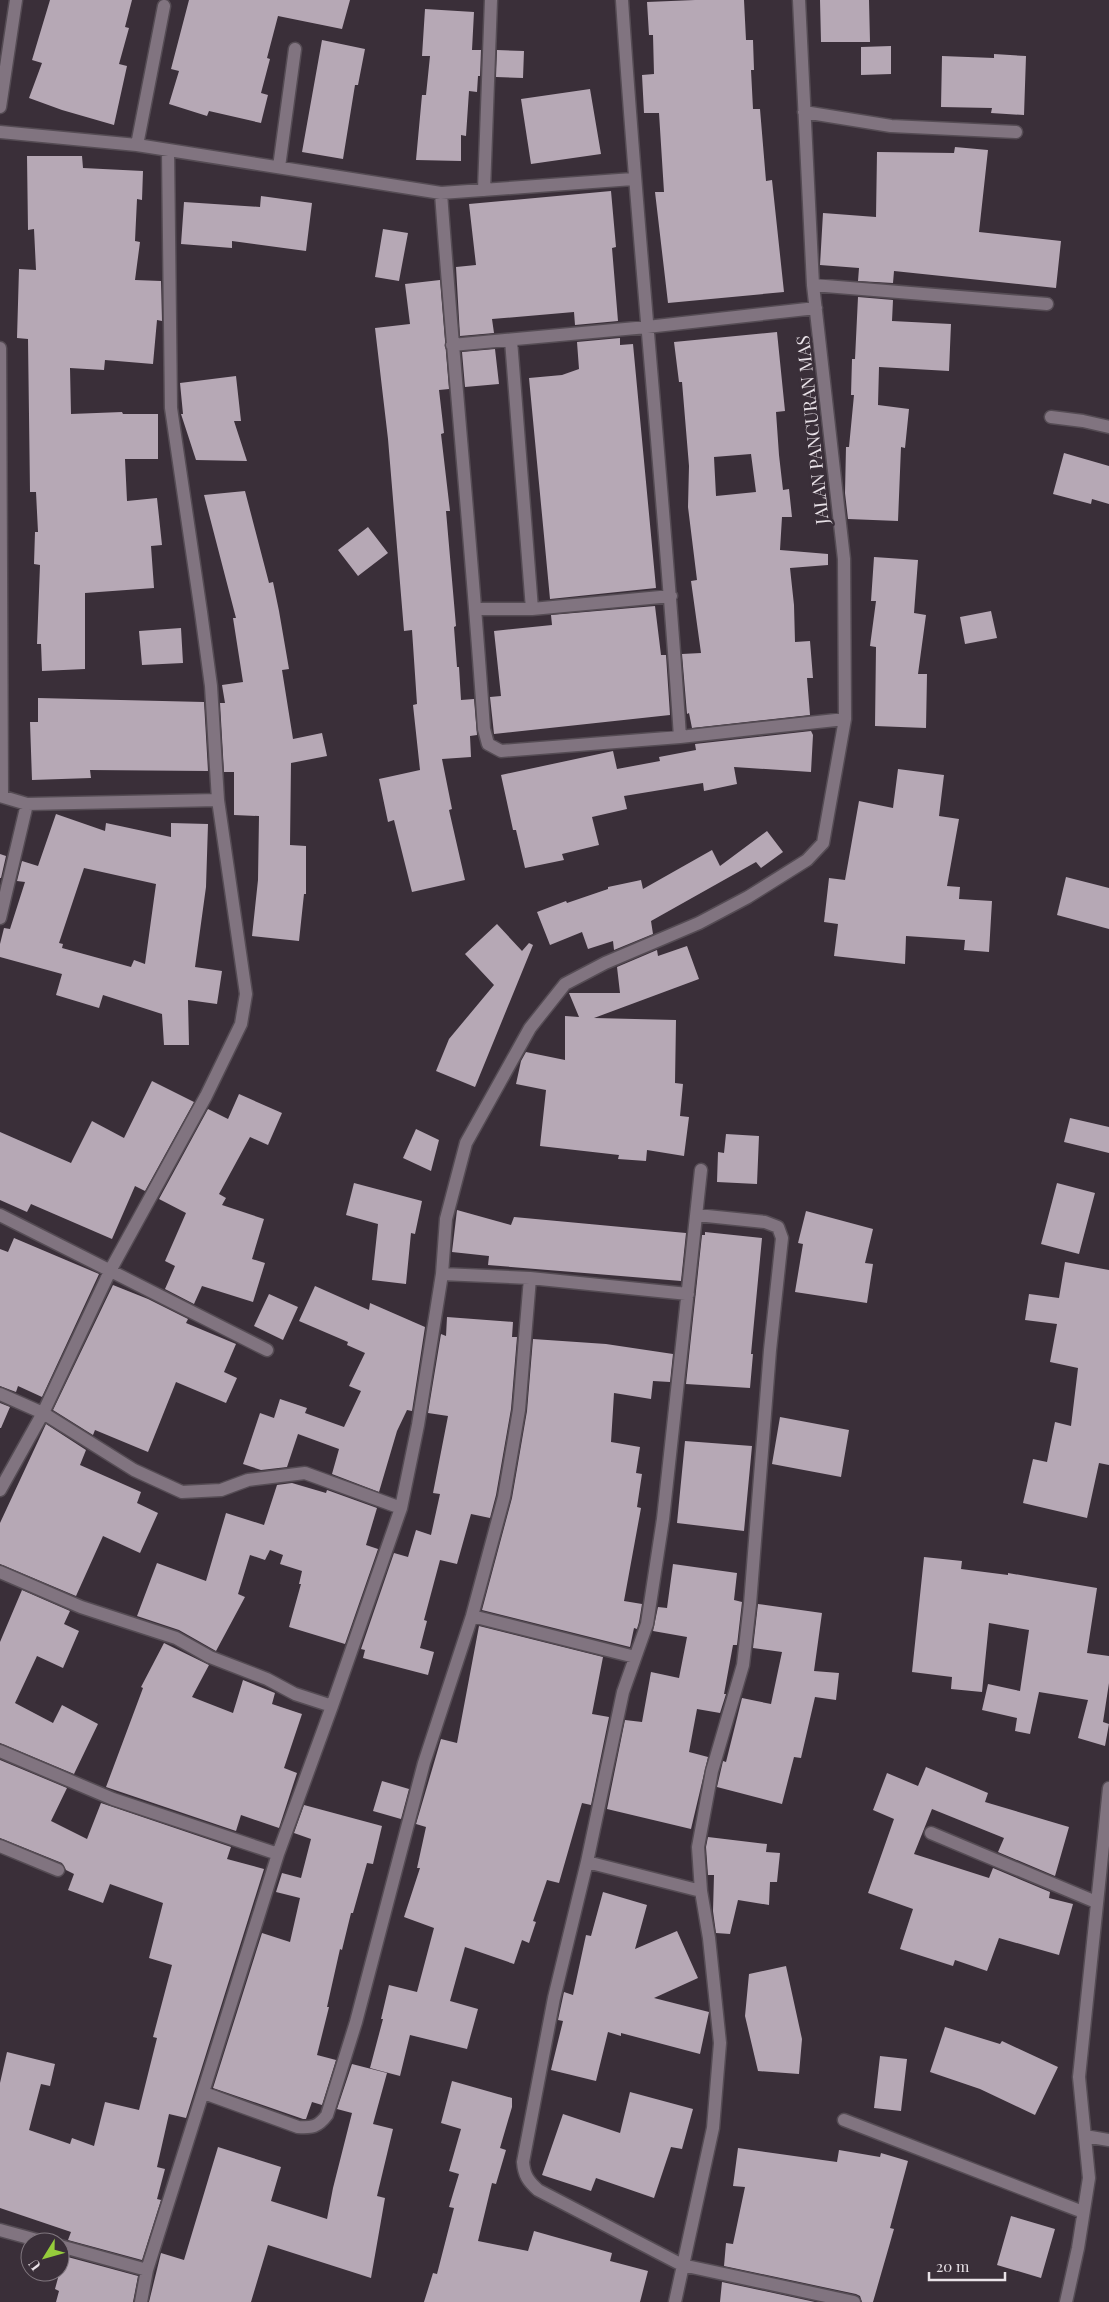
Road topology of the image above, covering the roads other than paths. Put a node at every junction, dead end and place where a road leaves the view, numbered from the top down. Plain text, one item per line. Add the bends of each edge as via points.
1 (16, 0) edge
2 (492, 0) edge
3 (622, 0) edge
4 (799, 0) edge
5 (164, 6) dead end
6 (295, 49) dead end
7 (0, 107) edge
8 (804, 112) junction
9 (0, 132) edge
10 (1016, 132) dead end
11 (137, 145) junction
12 (168, 150) junction
13 (280, 167) junction
14 (634, 179) junction
15 (484, 190) junction
16 (441, 193) junction
17 (813, 286) junction
18 (1047, 304) dead end
19 (816, 308) junction
20 (647, 327) junction
21 (511, 340) junction
22 (452, 345) junction
23 (0, 348) edge
24 (1051, 418) dead end
25 (1109, 427) edge
26 (1, 448) edge
27 (671, 596) junction
28 (476, 609) junction
29 (532, 609) junction
30 (845, 720) junction
31 (680, 737) junction
32 (1, 796) edge
33 (218, 800) junction
34 (27, 804) junction
35 (0, 918) edge
36 (701, 1170) dead end
37 (0, 1215) edge
38 (697, 1215) junction
39 (111, 1269) junction
40 (442, 1274) junction
41 (530, 1278) junction
42 (688, 1294) junction
43 (267, 1350) dead end
44 (0, 1394) edge
45 (43, 1413) junction
46 (0, 1490) edge
47 (401, 1508) junction
48 (0, 1572) edge
49 (472, 1616) junction
50 (635, 1657) junction
51 (332, 1706) junction
52 (0, 1751) edge
53 (1109, 1788) edge
54 (931, 1833) dead end
55 (0, 1846) edge
56 (278, 1854) junction
57 (587, 1862) junction
58 (58, 1870) dead end
59 (701, 1891) junction
60 (1096, 1902) junction
61 (204, 2093) junction
62 (844, 2120) dead end
63 (1084, 2136) junction
64 (1109, 2140) edge
65 (1083, 2212) junction
66 (0, 2230) edge
67 (20, 2235) edge
68 (70, 2249) edge
69 (682, 2265) junction
70 (148, 2270) junction
71 (141, 2302) edge
72 (675, 2302) edge
73 (854, 2302) edge
74 (1066, 2302) edge

1 - 7 street
2 - 15 street
3 - 14 street
4 - 8 street, JALAN PANCURAN MAS
5 - 11 street
6 - 13 street
8 - 10 street via 891,126
8 - 17 street, JALAN PANCURAN MAS
9 - 11 street
11 - 12 street
12 - 13 street
12 - 33 street via 171,408 211,686
13 - 16 street
14 - 15 street
14 - 20 street
15 - 16 street
16 - 22 street
17 - 18 street
17 - 19 street, JALAN PANCURAN MAS
19 - 20 street
19 - 30 street, JALAN PANCURAN MAS via 844,558
20 - 21 street
20 - 27 street
21 - 22 street
21 - 29 street
22 - 28 street
23 - 26 street
24 - 25 street via 1083,420
26 - 32 street
27 - 29 street
27 - 31 street
28 - 29 street
28 - 31 street via 484,729 488,744 494,749
30 - 31 street
30 - 40 street, JALAN PANCURAN MAS via 822,842 807,860 740,902 565,984 530,1028 466,1143 446,1219
32 - 34 street
33 - 34 street
33 - 39 street via 246,994 241,1024 206,1096
34 - 35 street
36 - 38 street
37 - 39 street
38 - 42 street
38 - 59 street via 765,1222 778,1227 782,1238 750,1604 742,1665 712,1771 698,1847
39 - 43 street
39 - 45 street
40 - 41 street
40 - 47 street
41 - 42 street
41 - 49 street via 519,1410 506,1487
42 - 50 street via 663,1519 647,1624
44 - 45 street
45 - 46 street
45 - 47 street via 134,1470 182,1492 221,1490 248,1480 305,1473
47 - 51 street
48 - 51 street via 81,1607 176,1638 210,1657 267,1679 295,1694
49 - 50 street
49 - 61 street via 424,1762 356,2022 326,2115 320,2124 311,2128 298,2127
50 - 57 street via 623,1692
51 - 56 street
52 - 56 street via 113,1799
53 - 60 street
54 - 60 street
55 - 58 street
56 - 61 street
57 - 59 street
57 - 69 street via 554,1998 522,2162 524,2174 538,2190
59 - 69 street via 720,2042 713,2128
60 - 63 street via 1080,2077
61 - 70 street
62 - 65 street
63 - 64 street
63 - 65 street via 1089,2178
65 - 74 street
66 - 67 street
68 - 70 street
69 - 72 street
69 - 73 street
70 - 71 street

